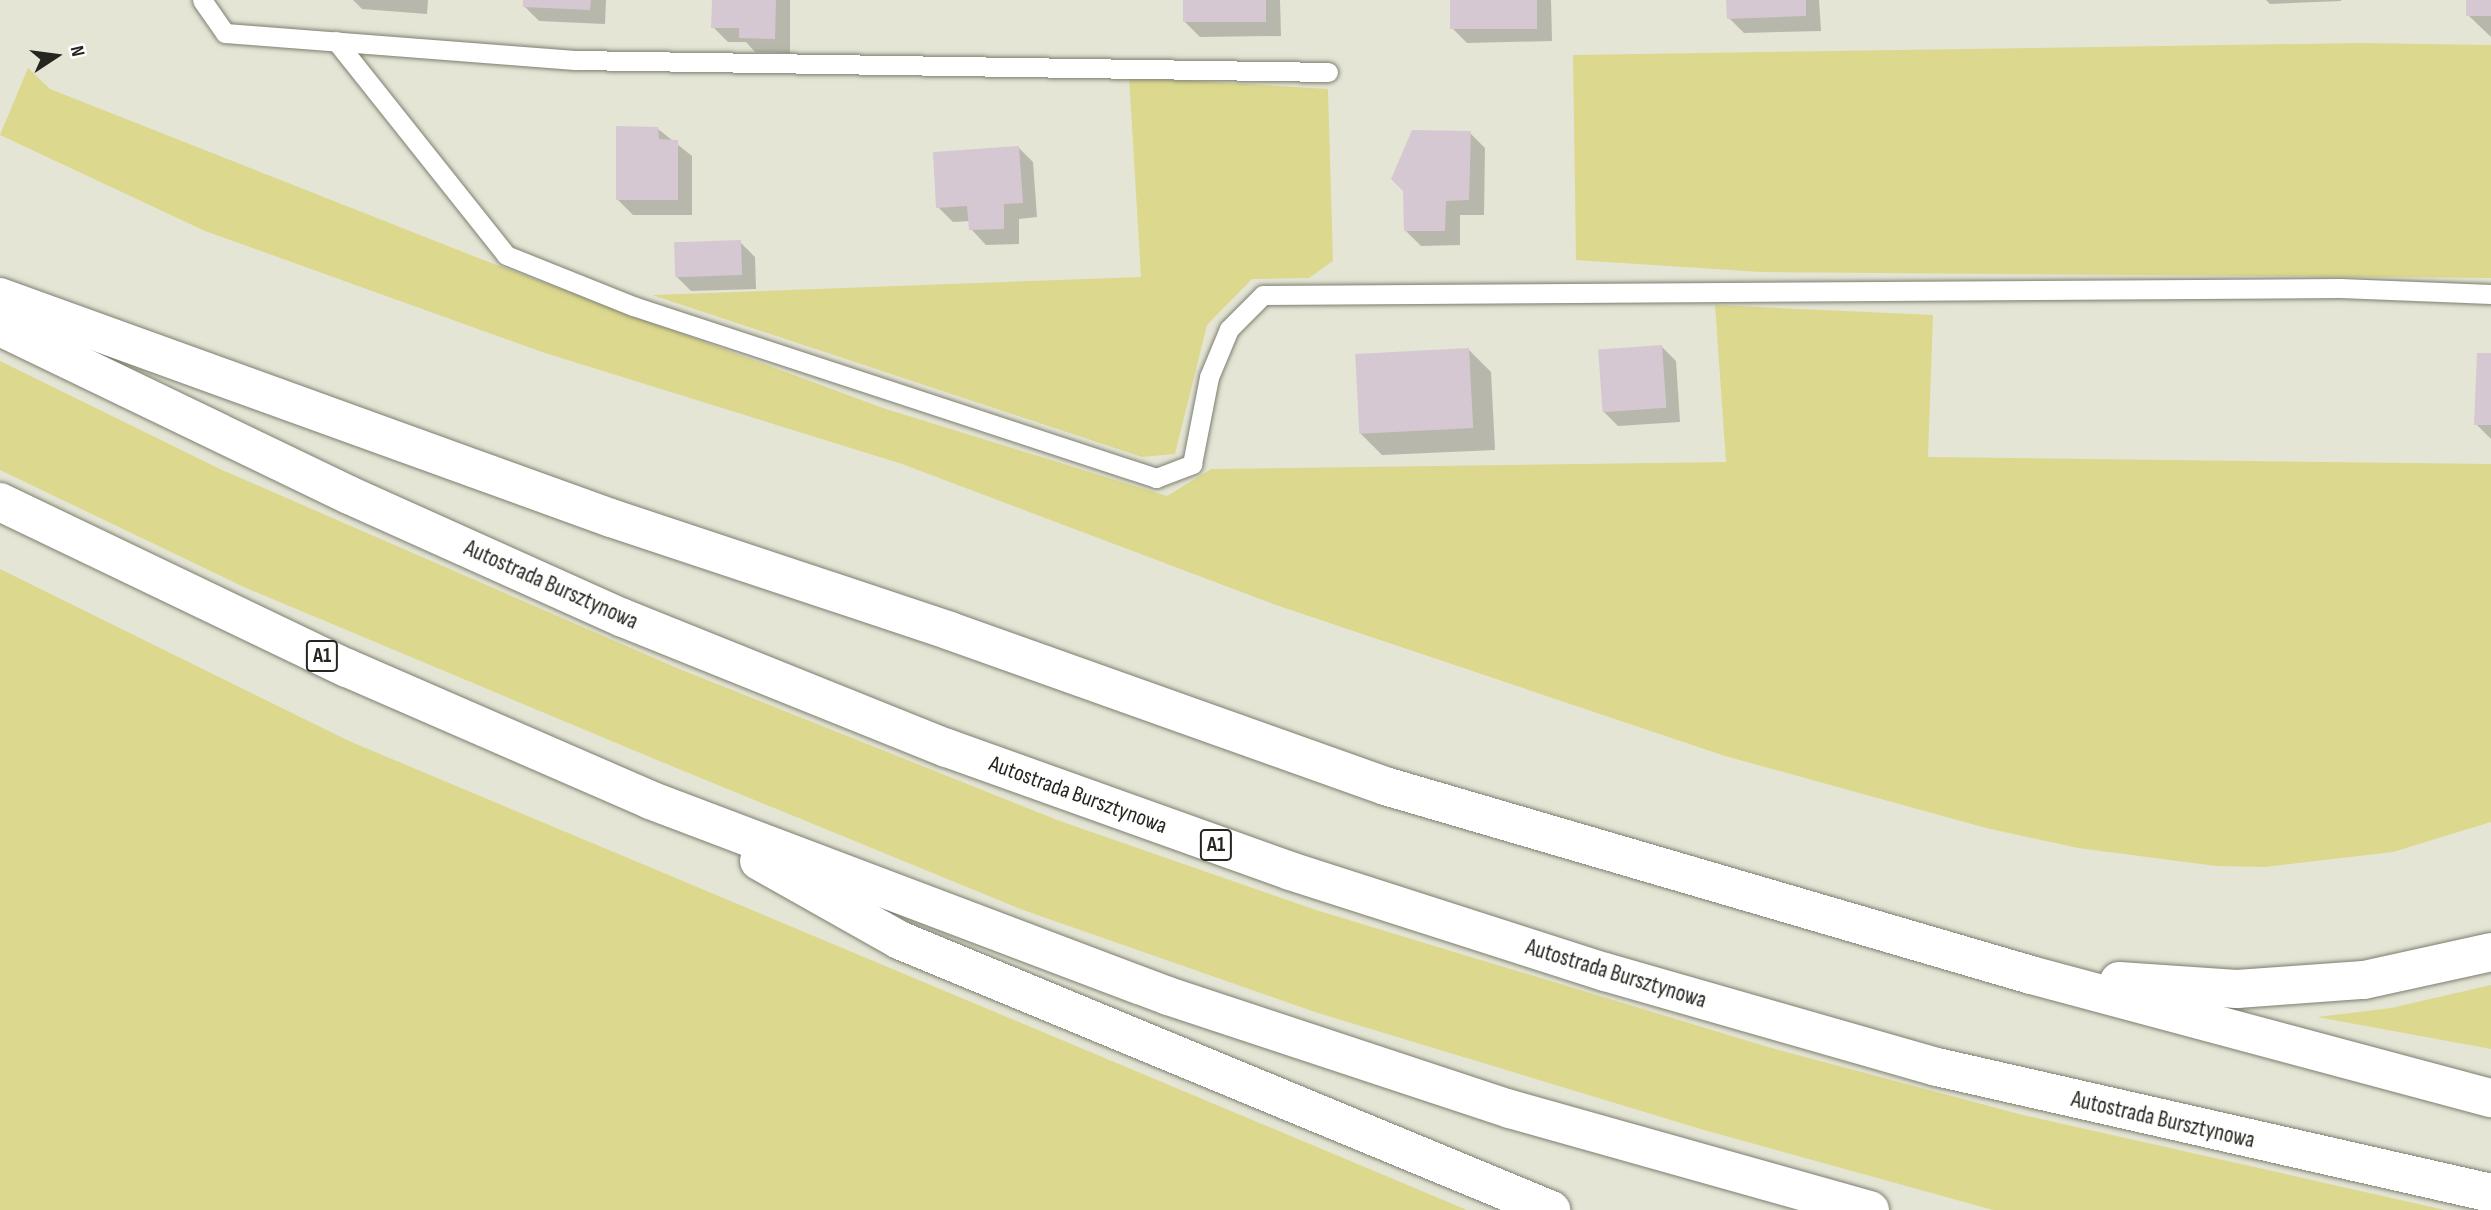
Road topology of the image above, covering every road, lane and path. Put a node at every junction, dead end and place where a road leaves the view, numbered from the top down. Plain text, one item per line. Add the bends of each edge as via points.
1 (202, 0) edge
2 (336, 41) junction
3 (1328, 72) dead end
4 (2491, 293) edge
5 (0, 297) edge
6 (0, 327) edge
7 (0, 502) edge
8 (650, 800) junction
9 (2491, 952) edge
10 (2031, 975) junction
11 (2491, 1098) edge
12 (2491, 1193) edge
13 (1551, 1210) edge
14 (1870, 1210) edge

1 - 2 lane via 225,33
2 - 3 lane via 575,60
2 - 4 lane via 506,255 659,316 1156,478 1192,464 1209,377 1229,329 1263,295 2312,288
5 - 10 highway via 611,518 950,631 1385,786
6 - 12 highway, Autostrada Bursztynowa / A1 via 325,484 624,618 947,748 1290,872 1605,972 1937,1067
7 - 8 highway, A1 via 347,668
8 - 13 highway via 899,940
8 - 14 highway, A1 via 1168,996 1510,1108
9 - 10 highway via 2364,980 2237,989
10 - 11 highway

